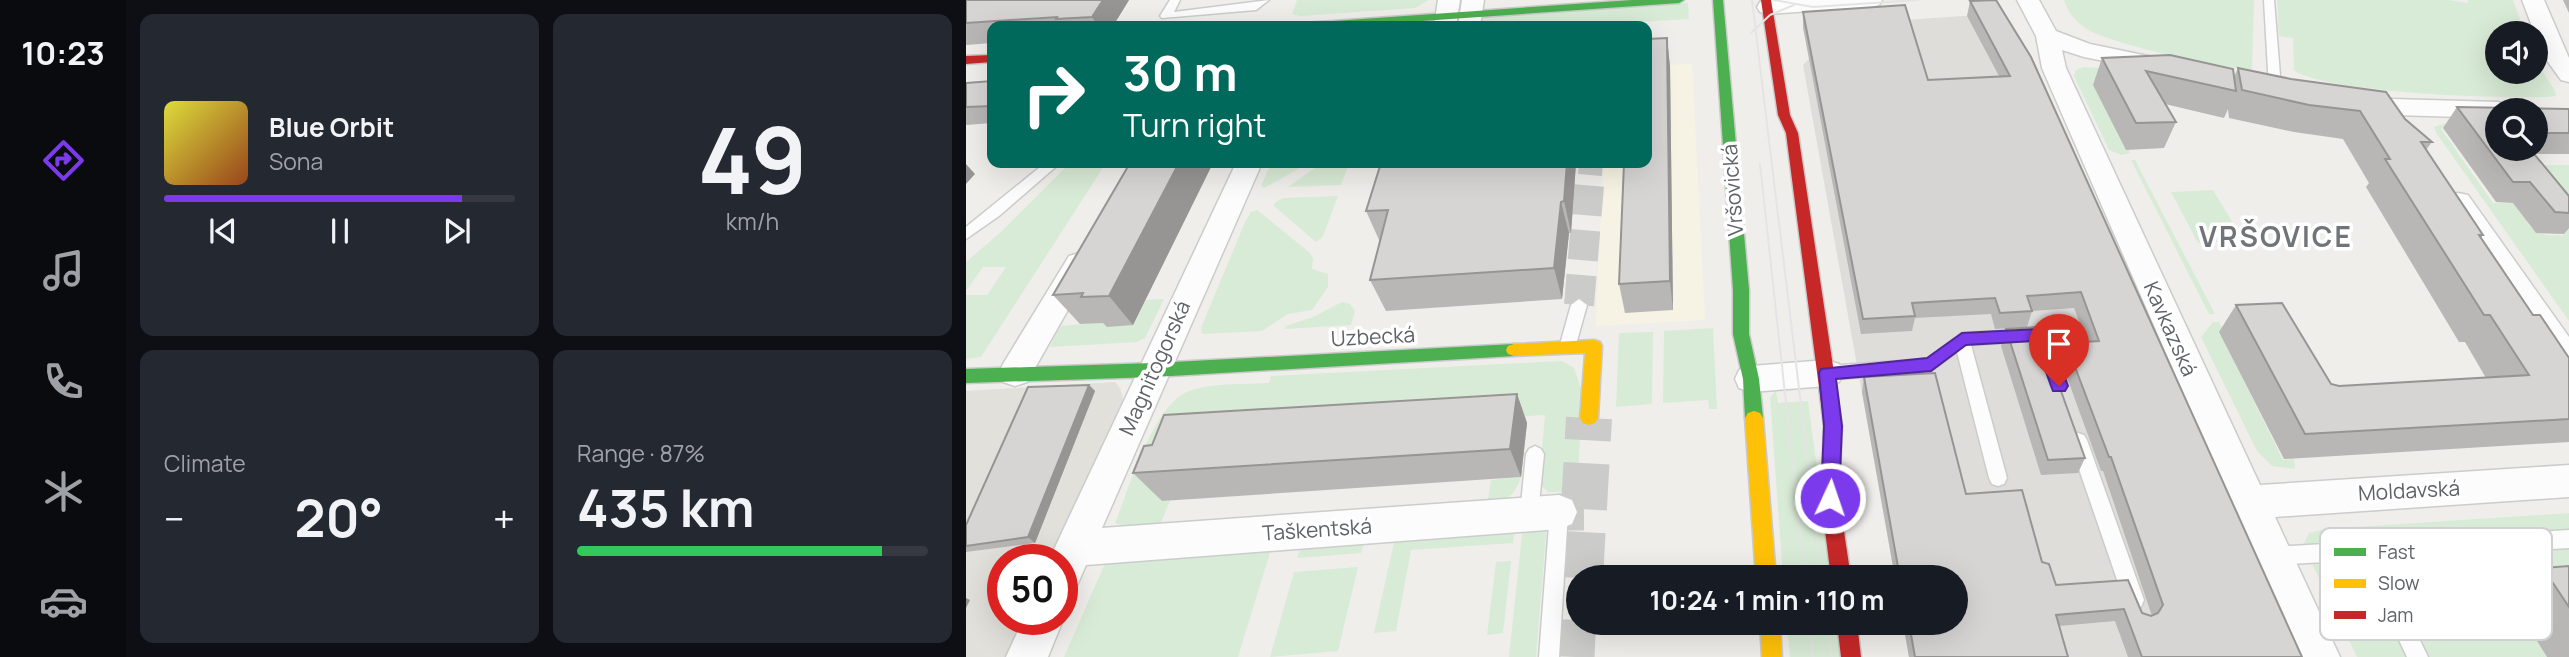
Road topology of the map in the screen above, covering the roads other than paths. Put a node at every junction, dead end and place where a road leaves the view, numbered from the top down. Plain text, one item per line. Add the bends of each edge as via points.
1 (1175, 0) edge
2 (1264, 0) edge
3 (1679, 0) edge
4 (1871, 0) edge
5 (2028, 0) edge
6 (2269, 0) edge
7 (2533, 0) edge
8 (1725, 1) edge
9 (1760, 6) edge
10 (1447, 14) edge
11 (1471, 14) edge
12 (1163, 21) edge
13 (1364, 21) edge
14 (2047, 36) junction
15 (987, 59) edge
16 (966, 60) edge
17 (2193, 71) edge
18 (2569, 75) edge
19 (2248, 82) edge
20 (2275, 88) junction
21 (2301, 92) edge
22 (2327, 96) edge
23 (2393, 107) junction
24 (2485, 110) edge
25 (2415, 139) edge
26 (1047, 168) edge
27 (1247, 168) edge
28 (2446, 184) edge
29 (966, 234) edge
30 (1096, 235) edge
31 (1579, 305) tunnel mouth
32 (2074, 333) dead end
33 (2041, 335) junction
34 (1962, 339) junction
35 (1567, 348) junction
36 (2569, 362) edge
37 (1154, 370) junction
38 (1016, 373) junction
39 (1827, 373) junction
40 (2055, 373) edge
41 (966, 376) edge
42 (1751, 379) junction
43 (1590, 418) tunnel mouth
44 (2073, 425) edge
45 (1535, 454) dead end
46 (1998, 478) dead end
47 (2569, 481) edge
48 (2249, 502) junction
49 (1544, 513) junction
50 (1076, 544) edge
51 (2320, 553) edge
52 (2273, 556) junction
53 (1078, 561) edge
54 (1765, 565) edge
55 (1839, 565) edge
56 (2140, 616) edge
57 (1037, 635) edge
58 (1771, 635) edge
59 (1848, 635) edge
60 (2311, 640) edge
61 (2410, 640) edge
62 (1027, 657) edge
63 (1549, 657) edge
64 (1772, 657) edge
65 (1851, 657) edge
66 (2418, 657) edge

1 - 12 lane
2 - 12 lane via 1256,7
3 - 11 main road
4 - 9 street
5 - 14 street, Kavkazská
6 - 20 lane
7 - 18 street via 2555,55
8 - 42 main road, Vršovická via 1720,23 1741,334
9 - 39 main road via 1792,133
10 - 11 main road
10 - 13 main road
14 - 17 street via 2084,50
14 - 48 street, Kavkazská via 2053,68
15 - 16 main road
19 - 20 street
20 - 21 street
22 - 23 street
23 - 24 street
23 - 25 street
26 - 29 lane
27 - 37 street, Magnitogorská
28 - 36 street
30 - 38 street
31 - 35 lane
32 - 33 lane
33 - 34 lane
33 - 40 lane
34 - 39 lane via 1931,365
34 - 46 lane
35 - 37 main road, Uzbecká
35 - 43 main road, Uzbecká via 1594,346
37 - 38 main road, Uzbecká
37 - 50 street, Magnitogorská
38 - 41 main road, Uzbecká
39 - 42 street
39 - 55 main road via 1833,426 1830,498
42 - 54 main road, Vršovická
44 - 56 lane
45 - 49 lane
47 - 48 street, Moldavská
48 - 52 street, Kavkazská
49 - 53 street, Taškentská
49 - 63 lane
51 - 52 lane
52 - 60 street, Kavkazská
57 - 62 street
58 - 64 main road
59 - 65 main road
61 - 66 lane

